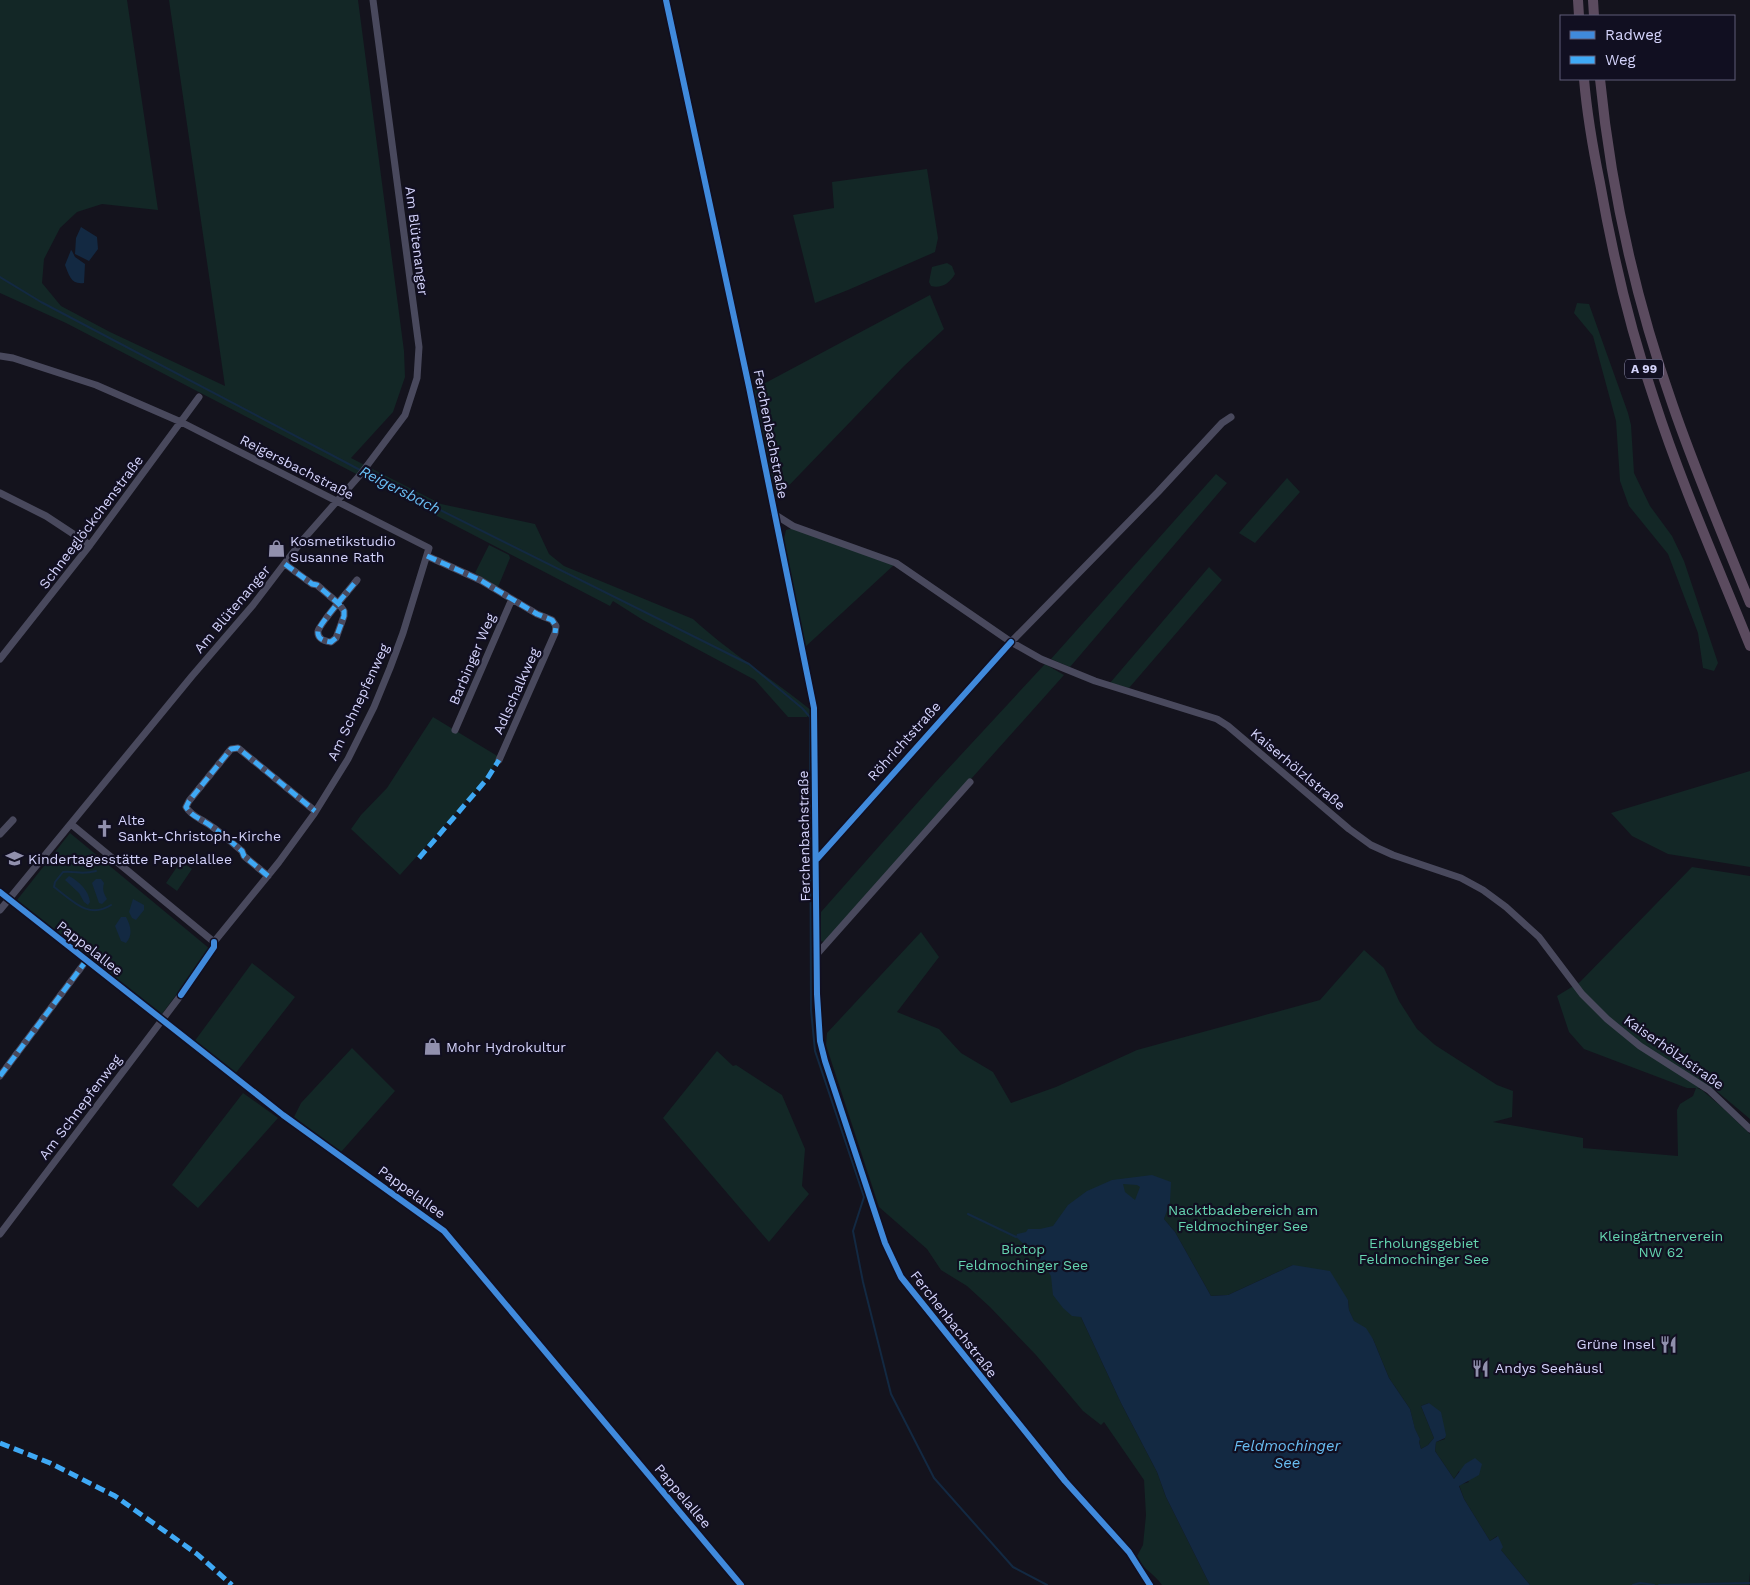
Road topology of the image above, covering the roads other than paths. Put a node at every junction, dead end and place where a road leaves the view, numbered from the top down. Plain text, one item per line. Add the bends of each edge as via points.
1 (373, 0) edge
2 (666, 0) edge
3 (1578, 0) edge
4 (1593, 0) edge
5 (1579, 15) edge
6 (1594, 15) edge
7 (1584, 80) edge
8 (1600, 80) edge
9 (0, 356) edge
10 (199, 398) dead end
11 (1231, 417) dead end
12 (181, 422) junction
13 (0, 493) edge
14 (337, 501) junction
15 (774, 514) junction
16 (789, 524) junction
17 (778, 533) junction
18 (90, 545) junction
19 (427, 556) junction
20 (285, 564) junction
21 (357, 580) dead end
22 (512, 599) junction
23 (1750, 603) edge
24 (339, 604) junction
25 (555, 633) joint
26 (1011, 642) junction
27 (1750, 646) edge
28 (0, 659) edge
29 (455, 730) dead end
30 (499, 760) dead end
31 (970, 782) dead end
32 (315, 811) junction
33 (13, 820) dead end
34 (71, 824) junction
35 (0, 834) edge
36 (817, 859) junction
37 (268, 876) junction
38 (0, 892) edge
39 (9, 899) junction
40 (0, 910) edge
41 (818, 953) junction
42 (86, 961) junction
43 (181, 995) dead end
44 (163, 1019) junction
45 (0, 1076) edge
46 (1750, 1128) edge
47 (0, 1234) edge
48 (741, 1585) edge
49 (1150, 1585) edge

1 - 14 street, Am Blütenanger via 419,347 418,378 405,415
2 - 15 street, Ferchenbachstraße
3 - 5 highway
4 - 6 highway
7 - 27 highway, A 99 via 1608,230 1634,335 1674,454
8 - 23 highway, A 99 via 1617,194 1650,334 1672,405
9 - 12 street, Reigersbachstraße via 96,385
10 - 12 street, Schneeglöckchenstraße
11 - 26 street, Röhrichtstraße
12 - 14 street, Reigersbachstraße
12 - 18 street, Schneeglöckchenstraße
13 - 18 street via 46,516
14 - 19 street, Reigersbachstraße via 428,548
14 - 20 street, Am Blütenanger
15 - 16 street, Kaiserhölzlstraße
15 - 17 street, Ferchenbachstraße
16 - 17 street
16 - 26 street, Kaiserhölzlstraße via 896,563
17 - 36 street, Ferchenbachstraße via 814,708
18 - 28 street, Schneeglöckchenstraße
19 - 22 street, Reigersbachstraße via 480,580
19 - 32 street, Am Schnepfenweg via 403,633 374,706 348,759
20 - 24 street
20 - 34 street, Am Blütenanger
21 - 24 street
22 - 25 street, Reigersbachstraße via 552,620 556,626
22 - 29 street, Barbinger Weg
24 - 24 street via 344,611 336,638 331,642 324,641 319,637 320,627
25 - 30 street, Adlschalkweg
26 - 36 street, Röhrichtstraße
26 - 46 street, Kaiserhölzlstraße via 1078,675 1217,719 1371,845 1461,878 1483,890 1506,906 1539,937 1582,994 1607,1019 1640,1046 1709,1090
31 - 41 street
32 - 37 street, Am Schnepfenweg
32 - 37 street via 238,748 231,749 188,801 186,807 189,812 211,825
33 - 35 street
34 - 37 street, Am Schnepfenweg via 214,942
34 - 39 street, Am Blütenanger
36 - 41 street, Ferchenbachstraße
38 - 39 street, Pappelallee
39 - 40 street, Am Blütenanger
39 - 42 street, Pappelallee
41 - 49 street, Ferchenbachstraße via 820,1041 885,1243 897,1270 1065,1481 1129,1552
42 - 44 street, Pappelallee
42 - 45 street
43 - 44 street, Am Schnepfenweg
44 - 47 street, Am Schnepfenweg
44 - 48 street, Pappelallee via 283,1115 444,1231

